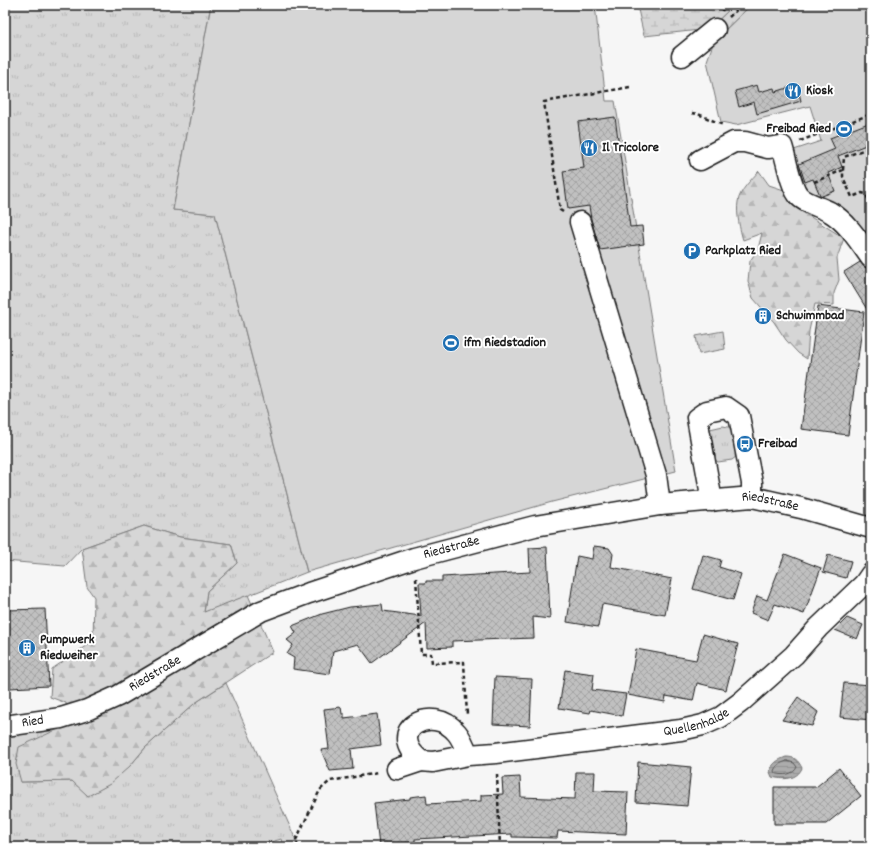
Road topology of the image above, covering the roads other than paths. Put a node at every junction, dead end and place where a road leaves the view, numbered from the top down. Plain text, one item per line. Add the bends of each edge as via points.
1 (715, 29) dead end
2 (682, 56) dead end
3 (700, 160) dead end
4 (580, 222) road end
5 (871, 258) edge
6 (752, 497) junction
7 (712, 501) junction
8 (660, 505) junction
9 (871, 528) edge
10 (871, 574) edge
11 (61, 718) joint
12 (5, 726) edge
13 (468, 755) junction
14 (421, 761) junction
15 (397, 770) road end

1 - 2 street
3 - 5 street via 734,142 768,148 782,146 794,189 800,197 840,219
4 - 8 street via 656,475
6 - 7 street, Riedstraße
6 - 7 street via 752,483 739,416 726,407 707,411 697,418
6 - 9 street, Riedstraße
7 - 8 street, Riedstraße
8 - 11 street, Riedstraße via 535,526 414,558 309,592 261,611 118,696
10 - 13 street, Quellenhalde via 794,655 721,717 682,730
11 - 12 street, Ried
13 - 14 street, Quellenhalde
13 - 14 street via 457,732 444,721 423,721 414,724 407,738 410,751
14 - 15 street, Quellenhalde

